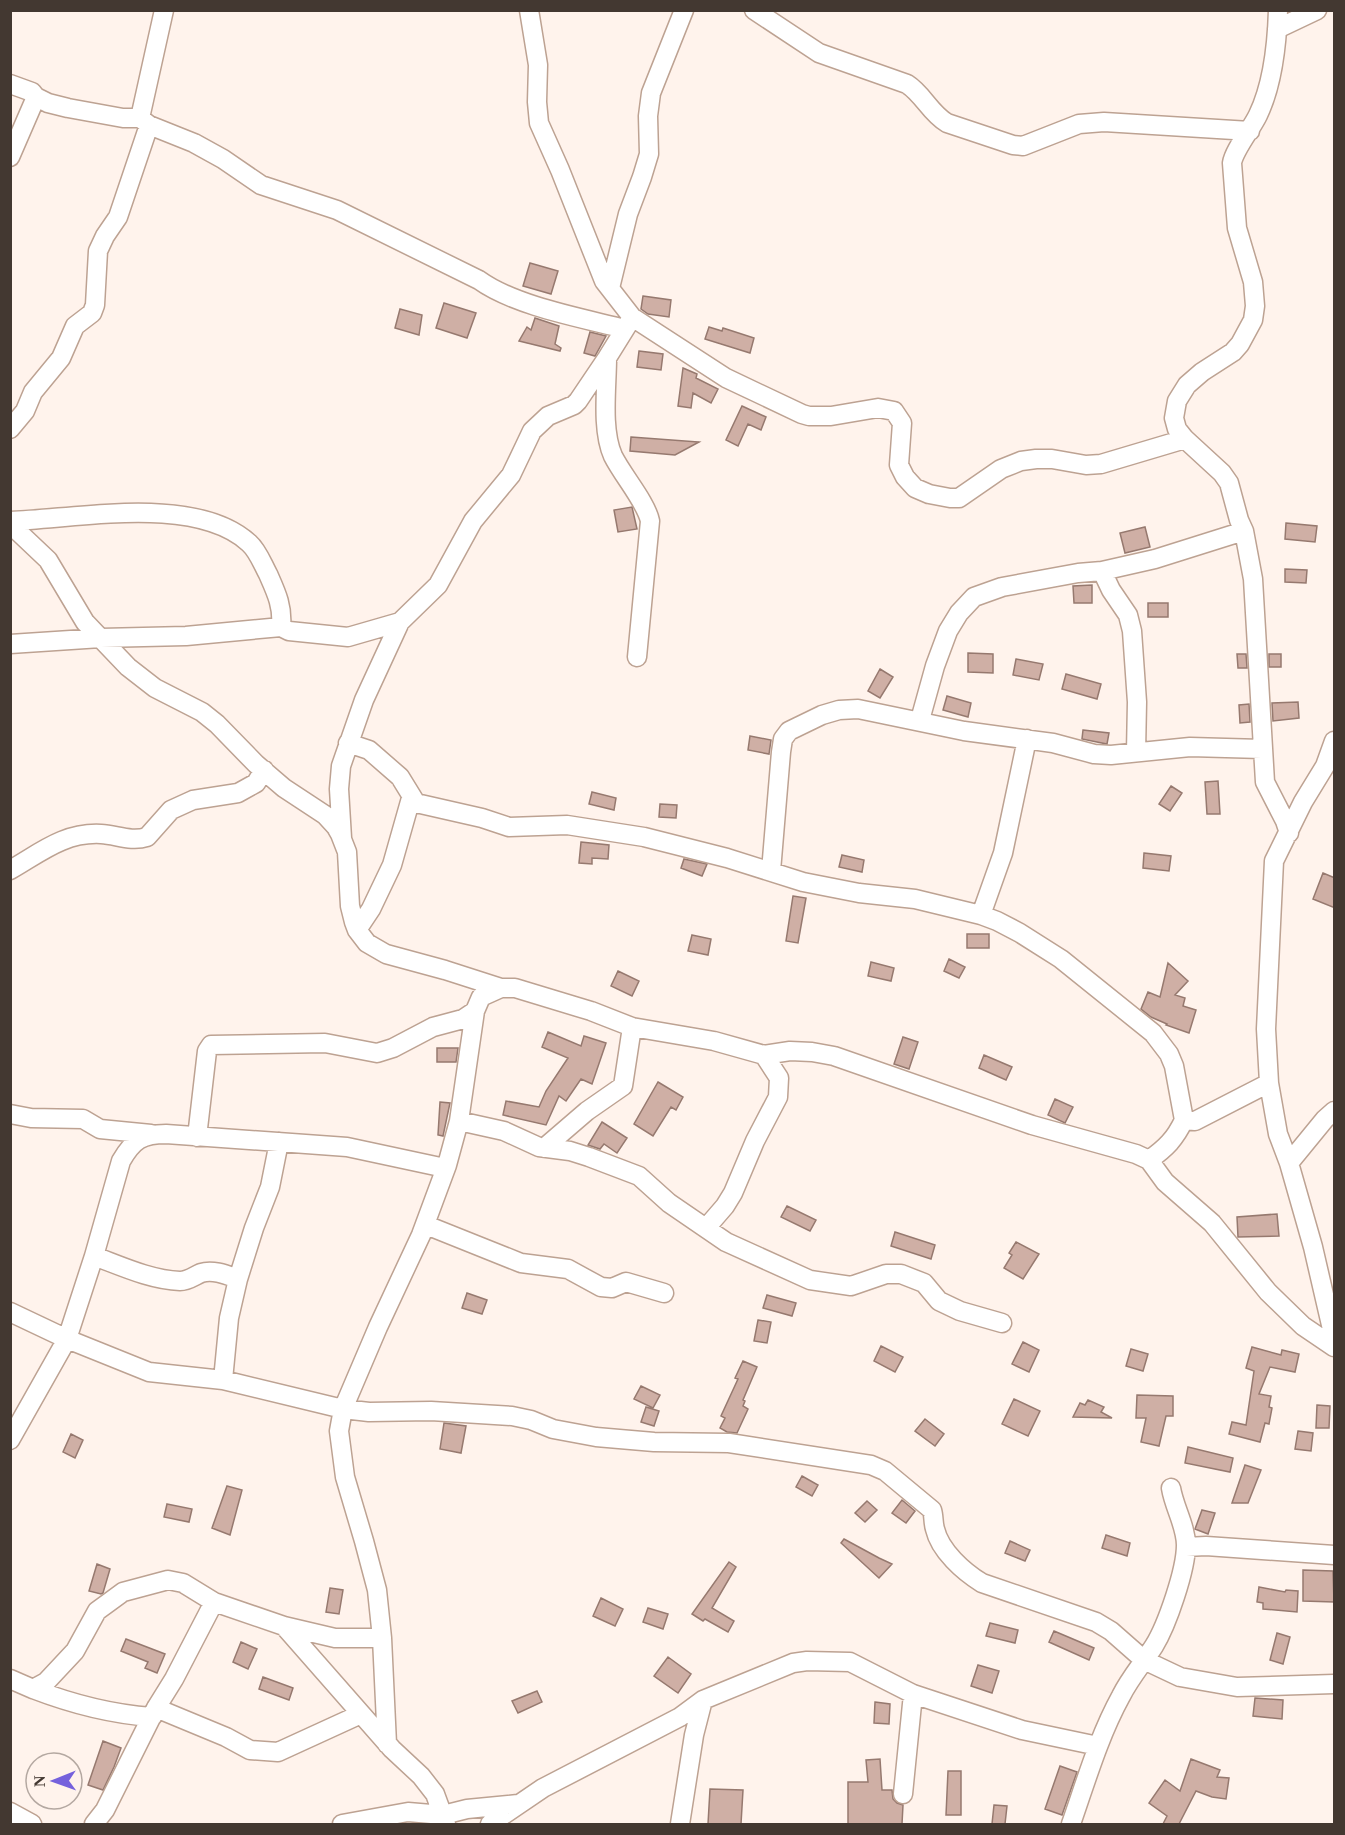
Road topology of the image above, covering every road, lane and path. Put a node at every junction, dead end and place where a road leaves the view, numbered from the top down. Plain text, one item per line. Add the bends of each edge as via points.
1 (164, 10) edge
2 (529, 10) edge
3 (684, 10) edge
4 (754, 10) edge
5 (1278, 10) edge
6 (1317, 10) edge
7 (1277, 29) junction
8 (10, 84) edge
9 (36, 97) junction
10 (144, 122) junction
11 (1250, 131) junction
12 (10, 157) edge
13 (610, 288) junction
14 (628, 323) junction
15 (607, 358) junction
16 (10, 429) edge
17 (1185, 439) junction
18 (10, 522) edge
19 (1244, 531) junction
20 (1102, 571) junction
21 (400, 622) junction
22 (281, 627) junction
23 (101, 638) junction
24 (10, 644) edge
25 (637, 657) dead end
26 (920, 720) junction
27 (1027, 739) junction
28 (1335, 741) edge
29 (348, 743) junction
30 (1262, 749) junction
31 (1136, 752) junction
32 (264, 770) junction
33 (411, 798) junction
34 (1289, 833) junction
35 (342, 839) junction
36 (10, 870) edge
37 (771, 871) junction
38 (981, 915) junction
39 (357, 930) junction
40 (501, 988) junction
41 (475, 1011) junction
42 (632, 1027) junction
43 (764, 1055) junction
44 (1269, 1083) junction
45 (1335, 1111) edge
46 (10, 1114) edge
47 (1184, 1120) junction
48 (459, 1121) junction
49 (151, 1134) junction
50 (197, 1137) junction
51 (279, 1142) junction
52 (544, 1148) junction
53 (1149, 1160) junction
54 (1289, 1163) junction
55 (447, 1165) junction
56 (426, 1225) junction
57 (706, 1228) junction
58 (94, 1256) junction
59 (238, 1279) junction
60 (664, 1293) dead end
61 (14, 1316) edge
62 (1002, 1323) dead end
63 (1335, 1338) edge
64 (67, 1339) junction
65 (1335, 1347) edge
66 (223, 1380) junction
67 (344, 1409) junction
68 (10, 1440) edge
69 (1171, 1488) dead end
70 (1186, 1547) junction
71 (1335, 1555) edge
72 (214, 1602) junction
73 (284, 1626) junction
74 (382, 1638) junction
75 (1144, 1660) junction
76 (10, 1679) edge
77 (1335, 1684) edge
78 (33, 1689) junction
79 (913, 1694) junction
80 (704, 1700) junction
81 (154, 1712) junction
82 (361, 1714) junction
83 (387, 1744) junction
84 (1098, 1746) junction
85 (903, 1794) dead end
86 (520, 1804) junction
87 (10, 1812) edge
88 (444, 1820) edge
89 (32, 1824) edge
90 (94, 1824) edge
91 (342, 1824) edge
92 (490, 1824) edge
93 (680, 1824) edge
94 (1071, 1824) edge

1 - 10 street
2 - 13 street via 538,56 539,123 604,282
3 - 13 street via 651,93 649,154 628,214
4 - 11 street via 819,53 907,84 917,90 940,120 1012,145 1028,146 1079,124 1096,123
5 - 7 street
6 - 7 street
7 - 11 street via 1270,76
8 - 9 street
9 - 10 street via 92,114
9 - 12 street
10 - 14 street via 224,159 261,185 337,210 500,292 566,314
10 - 16 street via 118,217 98,251 92,313 75,326 61,358
11 - 17 street via 1232,163 1237,228 1253,282 1253,320 1233,352 1202,372 1182,392 1174,418
13 - 14 street
14 - 15 street
14 - 17 street via 726,378 802,414 831,416 878,408 894,411 903,430 899,465 915,488 929,494 959,498 1001,469 1021,461 1101,464
15 - 21 street via 574,405 548,416 532,431 512,475 472,521 438,585
15 - 25 street via 607,434 612,453 648,509 650,521
17 - 19 street via 1229,483
18 - 22 street via 125,513 215,523 249,543 258,555 279,599
18 - 23 street via 48,560 85,622
19 - 20 street
19 - 30 street via 1253,579
20 - 26 street via 1002,587 974,597 948,631
20 - 31 street via 1128,615 1132,631
21 - 22 street via 348,637
21 - 29 street
22 - 23 street via 186,636
23 - 24 street
23 - 32 street via 144,680 217,724
26 - 27 street via 964,731
26 - 37 street via 847,709 789,730 781,752
27 - 31 street via 1094,754
27 - 38 street via 1005,842
28 - 34 street
29 - 33 street via 369,750 400,777
29 - 35 street via 339,776
30 - 31 street via 1190,747
30 - 34 street via 1265,782
32 - 35 street via 325,815
32 - 36 street via 256,783 238,793 180,805 140,840 103,834 71,837
33 - 37 street via 416,803 509,828 567,825 608,830
33 - 39 street via 392,866
34 - 44 street via 1274,861 1267,996
35 - 39 street via 347,852 350,906
37 - 38 street via 803,882 915,899
38 - 47 street via 1020,933 1060,959 1153,1033 1174,1066
39 - 40 street via 367,943 386,954
40 - 41 street via 481,997
40 - 42 street via 515,988
41 - 48 street
41 - 50 street via 377,1053 325,1043 212,1045 207,1051
42 - 43 street via 714,1041
42 - 52 street via 623,1086
43 - 53 street via 790,1051 834,1056 1032,1125
43 - 57 street via 779,1078 778,1097 733,1193
44 - 47 street via 1195,1121
44 - 54 street via 1278,1134
45 - 54 street
46 - 49 street via 83,1119 100,1129
47 - 53 street via 1167,1148
48 - 52 street via 504,1131
48 - 55 street
49 - 50 street
49 - 58 street via 128,1149 122,1161
50 - 51 street
51 - 55 street via 347,1147 445,1168
51 - 59 street via 270,1187
52 - 57 street via 588,1157 639,1176
53 - 65 street via 1165,1182 1212,1223 1268,1292 1303,1326
54 - 63 street
55 - 56 street
56 - 60 street via 521,1263 568,1269 601,1287 612,1288 626,1282
56 - 67 street
57 - 62 street via 726,1242 810,1280 851,1286 886,1274 901,1274 924,1283 939,1301
58 - 59 street via 170,1280 184,1281 205,1272
58 - 64 street
59 - 66 street via 229,1318
61 - 64 street
64 - 66 street via 149,1372
64 - 68 street
66 - 67 street
67 - 74 street via 339,1431 342,1461 377,1590
67 - 75 street via 513,1416 596,1437 729,1443 871,1465 885,1471 932,1510 941,1544 973,1578 1096,1622
69 - 70 street
70 - 71 street
70 - 75 street via 1166,1621
72 - 73 street
72 - 78 street via 183,1583 168,1580 123,1592 98,1611 75,1651 46,1682
72 - 81 street
73 - 74 street via 335,1638
73 - 82 street
74 - 83 street
75 - 77 street via 1180,1677 1237,1687
75 - 84 street via 1120,1696
76 - 78 street
78 - 81 street via 110,1712
79 - 80 street via 850,1662 807,1661 793,1663
79 - 84 street via 1022,1730
79 - 85 street
80 - 86 street
80 - 93 street via 694,1735
81 - 82 street via 264,1752 278,1752
81 - 90 street via 105,1810
82 - 83 street
83 - 88 street via 435,1794
84 - 94 street
86 - 88 street via 467,1809
86 - 92 street
87 - 89 street
88 - 91 street via 408,1812

